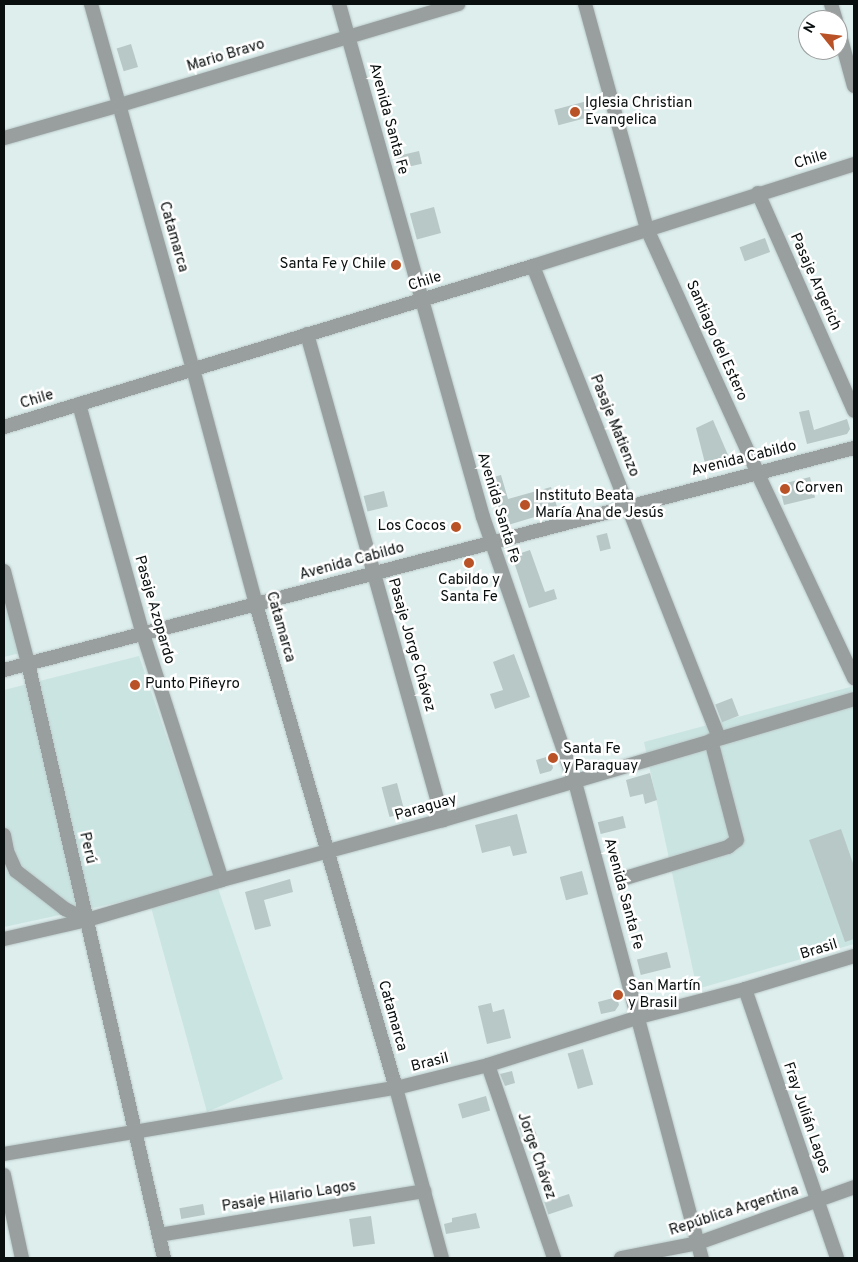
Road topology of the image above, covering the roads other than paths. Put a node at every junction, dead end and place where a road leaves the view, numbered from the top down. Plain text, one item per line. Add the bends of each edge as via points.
1 (91, 4) edge
2 (339, 4) edge
3 (458, 4) edge
4 (585, 4) edge
5 (348, 36) junction
6 (847, 60) edge
7 (854, 86) edge
8 (120, 105) junction
9 (4, 138) edge
10 (854, 164) edge
11 (758, 193) junction
12 (647, 229) junction
13 (533, 266) junction
14 (420, 300) junction
15 (307, 334) junction
16 (193, 369) junction
17 (79, 404) junction
18 (854, 411) edge
19 (4, 428) edge
20 (854, 448) edge
21 (757, 472) junction
22 (628, 505) junction
23 (491, 542) junction
24 (4, 571) edge
25 (374, 573) junction
26 (256, 604) junction
27 (143, 634) junction
28 (28, 664) junction
29 (4, 670) edge
30 (854, 678) edge
31 (854, 699) edge
32 (715, 739) junction
33 (576, 782) junction
34 (443, 820) junction
35 (4, 835) edge
36 (328, 852) junction
37 (622, 879) dead end
38 (222, 880) junction
39 (87, 920) junction
40 (4, 939) edge
41 (854, 956) edge
42 (745, 989) junction
43 (639, 1017) junction
44 (488, 1065) junction
45 (396, 1088) junction
46 (135, 1133) junction
47 (4, 1154) edge
48 (4, 1175) edge
49 (854, 1188) edge
50 (424, 1191) junction
51 (818, 1201) junction
52 (159, 1235) junction
53 (698, 1243) junction
54 (22, 1258) edge
55 (164, 1258) edge
56 (442, 1258) edge
57 (554, 1258) edge
58 (621, 1258) edge
59 (702, 1258) edge
60 (837, 1258) edge

1 - 8 street, Catamarca
2 - 5 street, Avenida Santa Fe
3 - 5 street, Mario Bravo
4 - 12 street, Santiago del Estero
5 - 8 street, Mario Bravo
5 - 14 street, Avenida Santa Fe
6 - 7 street
8 - 9 street, Mario Bravo
8 - 16 street, Catamarca
10 - 11 street, Chile
11 - 12 street, Chile
11 - 18 street, Pasaje Argerich
12 - 13 street, Chile
12 - 21 street, Santiago del Estero
13 - 14 street, Chile
13 - 22 street, Pasaje Matienzo
14 - 15 street, Chile
14 - 23 street, Avenida Santa Fe
15 - 16 street, Chile
15 - 25 street, Pasaje Jorge Chávez
16 - 17 street, Chile
16 - 26 street, Catamarca
17 - 19 street, Chile
17 - 27 street, Pasaje Azopardo
20 - 21 street, Avenida Cabildo
21 - 22 street, Avenida Cabildo
21 - 30 street, Santiago del Estero
22 - 23 street, Avenida Cabildo
22 - 32 street, Pasaje Matienzo
23 - 25 street, Avenida Cabildo
23 - 33 street, Avenida Santa Fe
24 - 28 street, Perú
25 - 26 street, Avenida Cabildo
25 - 34 street, Pasaje Jorge Chávez
26 - 27 street, Avenida Cabildo
26 - 36 street, Catamarca
27 - 28 street, Avenida Cabildo
27 - 38 street, Pasaje Azopardo
28 - 29 street, Avenida Cabildo
28 - 39 street, Perú
31 - 32 street, Paraguay
32 - 33 street, Paraguay
32 - 37 street, Pasaje Matienzo via 737,840 728,847
33 - 34 street, Paraguay
33 - 43 street, Avenida Santa Fe
34 - 36 street, Paraguay
35 - 39 street via 7,852 16,871 65,910
36 - 38 street, Paraguay
36 - 45 street, Catamarca
38 - 39 street, Paraguay
39 - 40 street, Paraguay
39 - 46 street, Perú
41 - 42 street, Brasil
42 - 43 street, Brasil
42 - 51 street, Fray Julián Lagos
43 - 44 street, Brasil
43 - 53 street, Avenida Santa Fe
44 - 45 street, Brasil
44 - 57 street, Jorge Chávez
45 - 46 street, Brasil
45 - 50 street, Catamarca
46 - 47 street, Brasil
46 - 52 street, Perú
48 - 54 street
49 - 51 street, República Argentina
50 - 52 street, Pasaje Hilario Lagos
50 - 56 street, Catamarca
51 - 53 street, República Argentina
51 - 60 street, Fray Julián Lagos
52 - 55 street, Perú
53 - 58 street, República Argentina
53 - 59 street, Avenida Santa Fe

